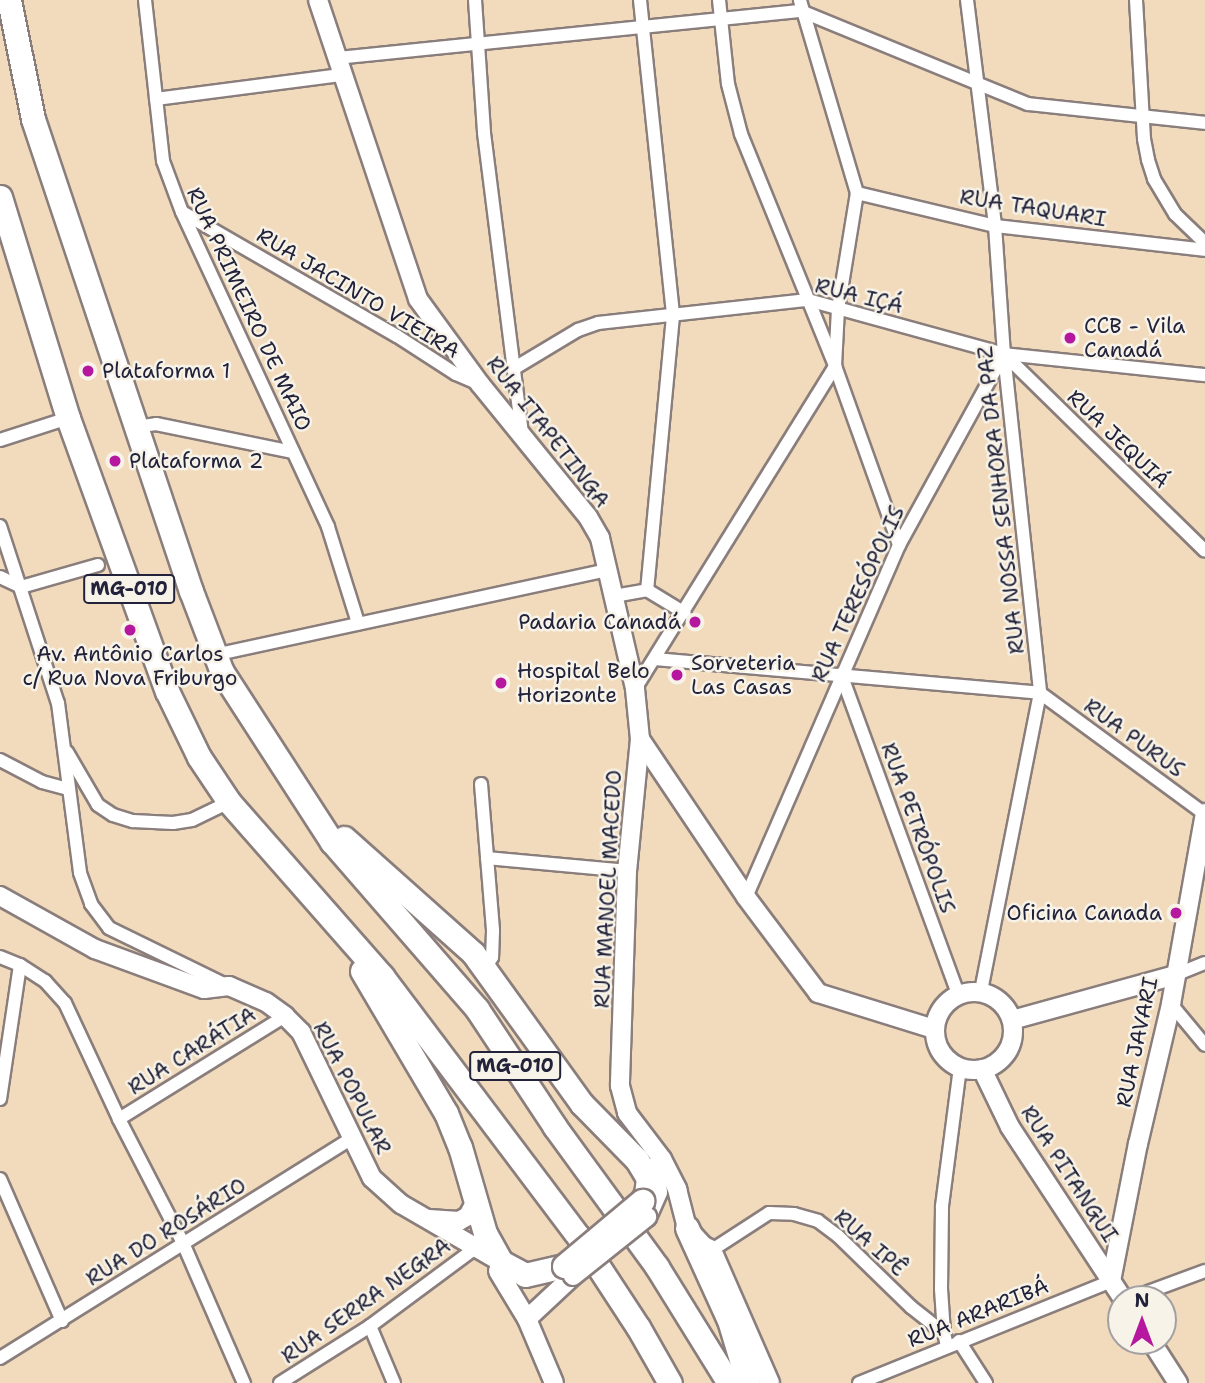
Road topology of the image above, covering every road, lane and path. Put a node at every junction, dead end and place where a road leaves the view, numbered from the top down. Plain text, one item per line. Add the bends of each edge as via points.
1 (145, 0) edge
2 (317, 0) edge
3 (475, 0) edge
4 (640, 0) edge
5 (719, 0) edge
6 (967, 0) edge
7 (1136, 0) edge
8 (11, 3) edge
9 (801, 5) edge
10 (720, 18) junction
11 (643, 27) junction
12 (479, 44) junction
13 (340, 66) junction
14 (976, 85) junction
15 (156, 99) junction
16 (1144, 118) junction
17 (1205, 123) edge
18 (857, 193) junction
19 (0, 197) edge
20 (182, 212) junction
21 (995, 226) junction
22 (1205, 243) edge
23 (0, 244) edge
24 (1205, 250) edge
25 (23, 269) junction
26 (808, 300) junction
27 (838, 309) junction
28 (673, 316) junction
29 (1004, 354) junction
30 (835, 366) junction
31 (513, 369) junction
32 (1205, 375) edge
33 (480, 384) junction
34 (68, 418) junction
35 (135, 427) junction
36 (522, 434) junction
37 (0, 440) edge
38 (293, 452) junction
39 (0, 526) edge
40 (899, 545) junction
41 (1205, 551) edge
42 (98, 565) dead end
43 (608, 570) junction
44 (0, 577) edge
45 (21, 587) junction
46 (647, 590) junction
47 (614, 596) junction
48 (685, 612) junction
49 (358, 623) junction
50 (214, 655) junction
51 (655, 659) junction
52 (841, 674) junction
53 (635, 689) junction
54 (1040, 693) junction
55 (640, 740) junction
56 (65, 749) junction
57 (0, 760) edge
58 (481, 784) dead end
59 (68, 789) junction
60 (305, 799) junction
61 (229, 802) junction
62 (1205, 814) edge
63 (488, 858) junction
64 (627, 871) junction
65 (0, 896) edge
66 (746, 897) junction
67 (330, 917) junction
68 (0, 957) edge
69 (1205, 963) edge
70 (20, 965) junction
71 (485, 969) junction
72 (1175, 975) junction
73 (229, 986) junction
74 (981, 992) junction
75 (958, 994) junction
76 (1171, 1004) junction
77 (285, 1016) junction
78 (1012, 1020) junction
79 (934, 1028) junction
80 (622, 1041) junction
81 (1205, 1045) edge
82 (960, 1068) junction
83 (982, 1069) junction
84 (0, 1099) edge
85 (119, 1119) junction
86 (352, 1138) junction
87 (0, 1179) edge
88 (475, 1203) junction
89 (646, 1210) junction
90 (425, 1218) junction
91 (686, 1225) junction
92 (183, 1243) junction
93 (712, 1250) junction
94 (491, 1262) junction
95 (568, 1271) junction
96 (1205, 1271) edge
97 (1111, 1280) junction
98 (1115, 1285) edge
99 (1166, 1285) edge
100 (527, 1319) junction
101 (62, 1321) junction
102 (370, 1326) junction
103 (944, 1333) junction
104 (953, 1344) junction
105 (1160, 1355) edge
106 (0, 1358) edge
107 (244, 1383) edge
108 (280, 1383) edge
109 (394, 1383) edge
110 (554, 1383) edge
111 (670, 1383) edge
112 (729, 1383) edge
113 (748, 1383) edge
114 (771, 1383) edge
115 (859, 1383) edge
116 (986, 1383) edge
117 (1178, 1383) edge

1 - 15 street, RUA PRIMEIRO DE MAIO
2 - 13 street, RUA ITAPETINGA
3 - 12 street
4 - 11 street
5 - 10 street
6 - 14 street, RUA NOSSA SENHORA DA PAZ
7 - 16 street
8 - 35 highway, MG-010 via 33,120
9 - 10 street
9 - 14 street
9 - 18 street
10 - 11 street
10 - 26 street via 733,108
11 - 12 street
11 - 28 street
12 - 13 street
12 - 31 street via 484,134
13 - 15 street
13 - 33 street, RUA ITAPETINGA via 418,299
14 - 16 street via 1028,104
14 - 21 street, RUA NOSSA SENHORA DA PAZ
15 - 20 street, RUA PRIMEIRO DE MAIO via 163,161
16 - 17 street
16 - 22 street via 1154,179 1175,214
18 - 21 street, RUA TAQUARI
18 - 27 street
19 - 25 highway, MG-010
20 - 33 street, RUA JACINTO VIEIRA
20 - 38 street, RUA PRIMEIRO DE MAIO
21 - 24 street, RUA TAQUARI
21 - 29 street, RUA NOSSA SENHORA DA PAZ
23 - 25 highway via 8,258
25 - 34 highway, MG-010
26 - 27 street, RUA IÇÁ
26 - 28 street, RUA IÇÁ
26 - 30 street
27 - 29 street, RUA IÇÁ
27 - 30 street
28 - 31 street, RUA IÇÁ via 598,323
28 - 46 street
29 - 32 street, RUA IÇÁ
29 - 40 street, RUA TERESÓPOLIS
29 - 41 street, RUA JEQUIÁ
29 - 54 street, RUA NOSSA SENHORA DA PAZ
30 - 40 street
30 - 48 street
31 - 36 street
33 - 36 street, RUA ITAPETINGA
34 - 37 street
34 - 61 highway, MG-010 via 167,691 199,757
35 - 38 street via 156,424
35 - 50 highway, MG-010
36 - 43 street, RUA ITAPETINGA via 588,517 600,538
38 - 49 street, RUA PRIMEIRO DE MAIO via 328,527
39 - 45 street
40 - 52 street, RUA TERESÓPOLIS
42 - 45 street
43 - 47 street, RUA ITAPETINGA
43 - 49 street
44 - 45 street
45 - 56 street via 58,703
46 - 47 street
46 - 48 street
47 - 53 street, RUA ITAPETINGA
48 - 51 street
49 - 50 street
50 - 60 highway, MG-010
51 - 52 street
51 - 53 street
52 - 54 street
52 - 66 street, RUA TERESÓPOLIS
52 - 75 street, RUA PETRÓPOLIS
53 - 55 street, RUA ITAPETINGA
54 - 62 street, RUA PURUS
54 - 74 street, RUA NOSSA SENHORA DA PAZ
55 - 64 street, RUA MANOEL MACEDO
55 - 66 street, RUA ITAPETINGA
56 - 59 street
56 - 61 street via 98,805 113,815 173,823 192,820
57 - 59 street via 42,782
58 - 63 street
59 - 73 street via 80,873 90,904 109,928
60 - 71 highway
60 - 112 highway, MG-010 via 332,842 477,1009 555,1127 657,1266
61 - 67 highway, MG-010
62 - 72 street, RUA JAVARI
63 - 64 street
63 - 71 street via 493,931 492,957
64 - 80 street, RUA MANOEL MACEDO
65 - 73 street, RUA POPULAR via 95,949 204,989
66 - 79 street, RUA ITAPETINGA via 818,993
67 - 88 highway via 446,1113
67 - 111 highway, MG-010 via 382,975 579,1237
68 - 70 street
69 - 72 street
70 - 84 street
70 - 85 street via 45,981 65,1003
71 - 89 highway via 582,1104 637,1160 649,1178
72 - 76 street, RUA JAVARI
72 - 78 street
73 - 77 street, RUA POPULAR
74 - 75 street
74 - 78 street via 995,997
75 - 79 street via 937,1014
76 - 81 street
76 - 97 street, RUA JAVARI
77 - 85 street, RUA CARÁTIA
77 - 86 street, RUA POPULAR via 300,1032
78 - 83 street via 1008,1051 997,1063
79 - 82 street via 940,1052
80 - 89 street, RUA MANOEL MACEDO via 616,1091 622,1117 654,1169 658,1192
80 - 91 street, RUA MANOEL MACEDO via 621,1086 627,1113 662,1159 677,1189
82 - 83 street
82 - 103 street via 942,1206
83 - 97 street, RUA PITANGUI via 1010,1127
85 - 92 street
86 - 90 street, RUA POPULAR via 384,1192
86 - 92 street, RUA DO ROSÁRIO
87 - 101 street
88 - 90 street, RUA POPULAR via 459,1221
88 - 94 highway
89 - 91 street
89 - 95 highway, bridge
90 - 94 street, RUA POPULAR
91 - 93 street
91 - 113 highway via 729,1320
92 - 101 street, RUA DO ROSÁRIO
92 - 107 street
93 - 103 street, RUA IPÊ via 769,1213 818,1221
93 - 114 street
94 - 95 highway via 525,1275
94 - 100 street, RUA POPULAR
94 - 102 street, RUA SERRA NEGRA
95 - 100 street
96 - 99 street
97 - 98 street, RUA PITANGUI
97 - 104 street, RUA ARARIBÁ
100 - 110 street, RUA POPULAR
101 - 106 street, RUA DO ROSÁRIO
102 - 108 street, RUA SERRA NEGRA
102 - 109 street
103 - 104 street
104 - 115 street, RUA ARARIBÁ
104 - 116 street
105 - 117 street

